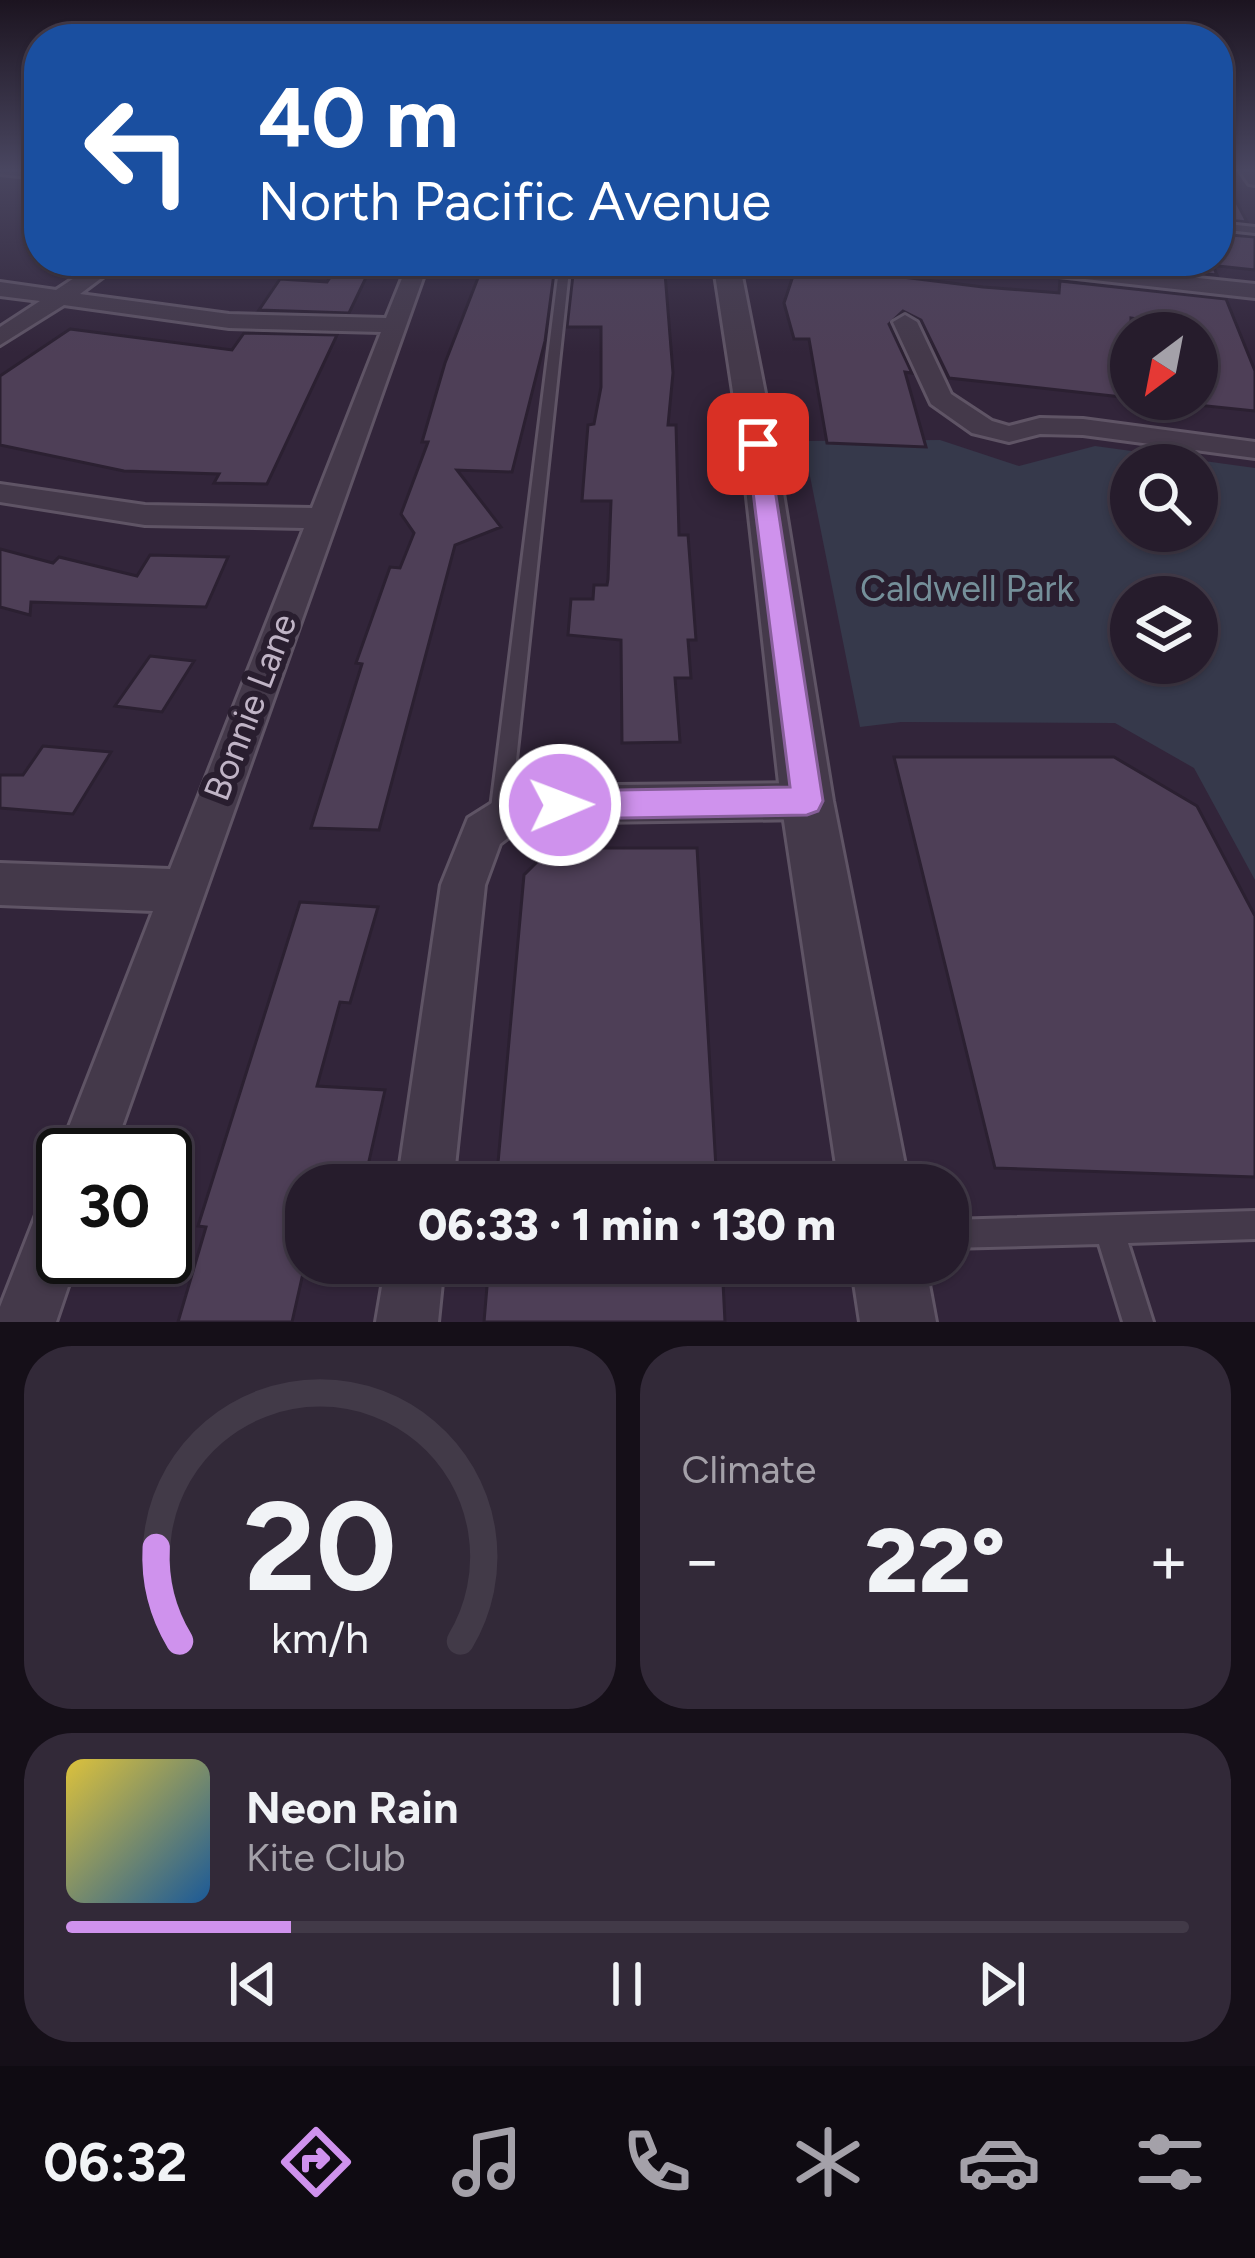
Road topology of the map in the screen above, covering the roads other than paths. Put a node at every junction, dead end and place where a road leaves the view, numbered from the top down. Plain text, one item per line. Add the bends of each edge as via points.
1 (92, 276) edge
2 (413, 276) edge
3 (563, 276) edge
4 (729, 276) edge
5 (1116, 276) edge
6 (0, 290) edge
7 (1255, 291) edge
8 (60, 298) junction
9 (905, 322) dead end
10 (393, 325) junction
11 (0, 338) edge
12 (1255, 450) edge
13 (0, 493) edge
14 (322, 518) junction
15 (807, 801) junction
16 (500, 820) junction
17 (0, 884) edge
18 (181, 891) junction
19 (96, 1128) edge
20 (428, 1164) edge
21 (870, 1164) edge
22 (1255, 1225) edge
23 (1109, 1229) junction
24 (969, 1233) edge
25 (39, 1284) edge
26 (412, 1284) edge
27 (891, 1284) edge
28 (25, 1322) edge
29 (407, 1322) edge
30 (898, 1322) edge
31 (1138, 1322) edge

1 - 8 street
2 - 10 street, Bonnie Lane
3 - 16 lane
4 - 15 street
5 - 7 street
6 - 8 street
8 - 10 street via 229,321
8 - 11 street
9 - 12 street via 940,398 982,427 1009,434 1083,427
10 - 14 street, Bonnie Lane
13 - 14 street via 145,515
14 - 18 street, Bonnie Lane
15 - 16 street via 518,805
15 - 21 street
16 - 20 street via 483,832 463,885
17 - 18 street
18 - 19 street, Bonnie Lane
22 - 23 lane
23 - 24 lane
23 - 31 lane
25 - 28 street
26 - 29 street
27 - 30 street

